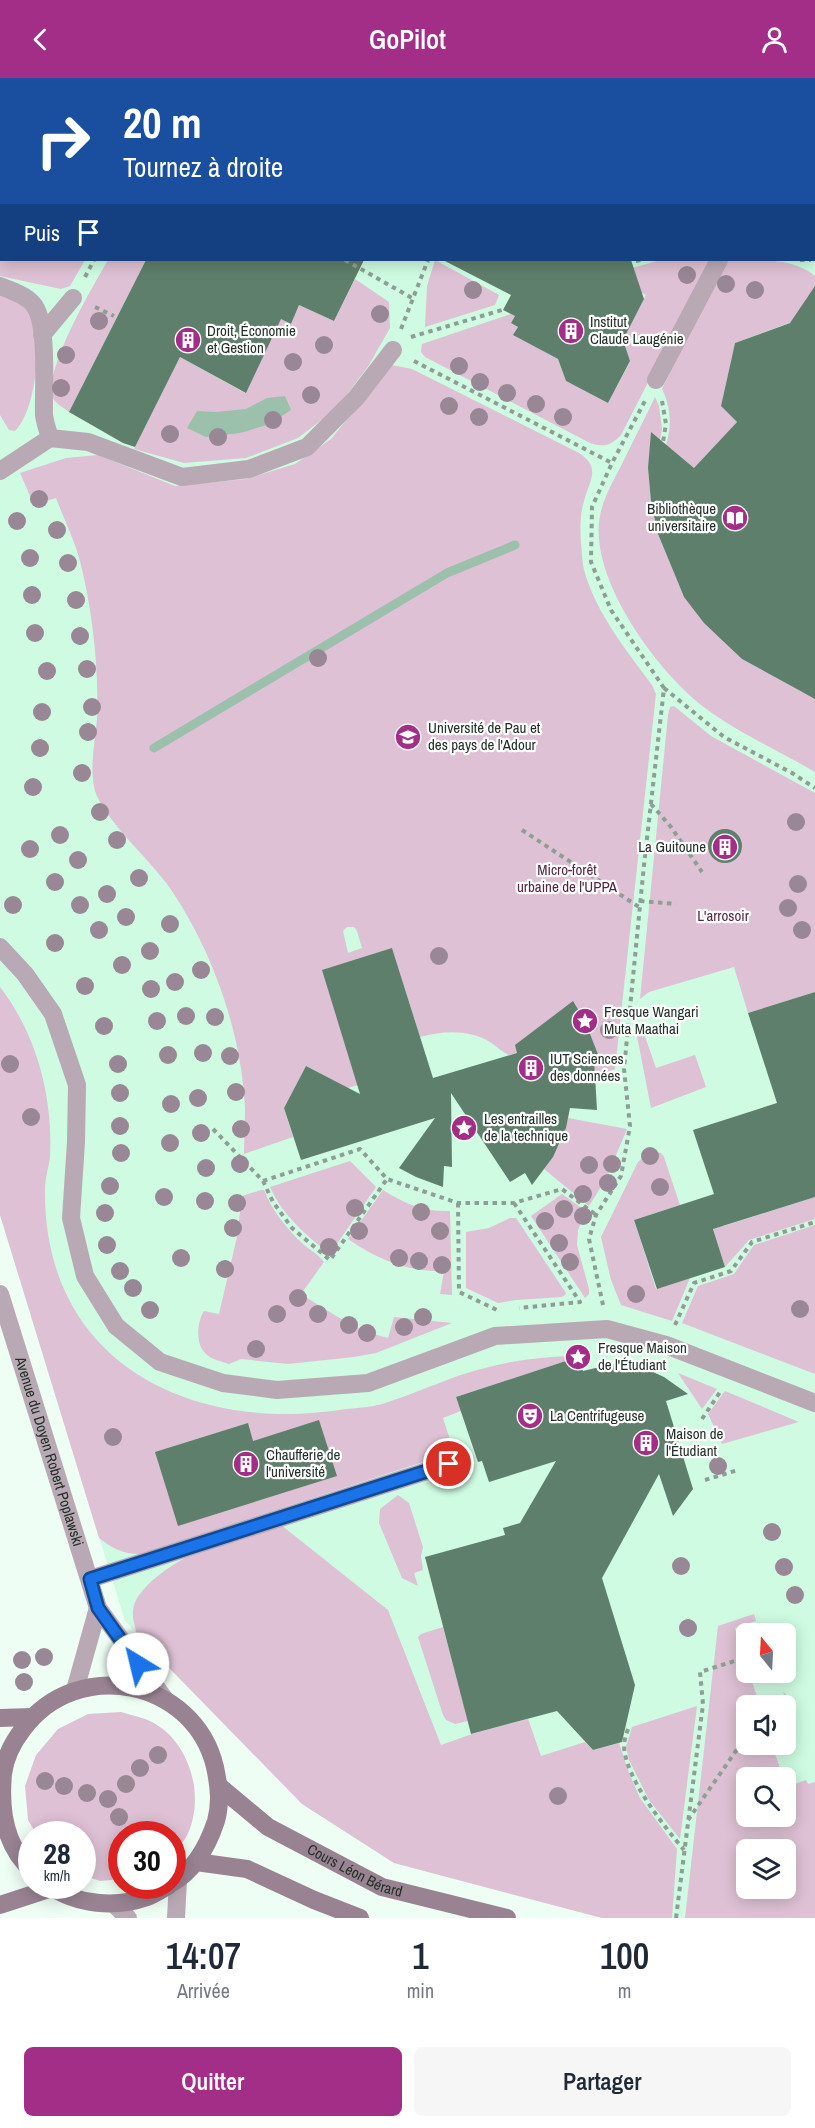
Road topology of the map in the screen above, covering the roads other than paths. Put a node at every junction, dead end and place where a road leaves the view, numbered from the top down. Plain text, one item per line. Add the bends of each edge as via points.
1 (718, 261) edge
2 (0, 286) edge
3 (74, 298) dead end
4 (42, 335) junction
5 (395, 346) road end
6 (656, 380) road end
7 (50, 438) junction
8 (0, 471) edge
9 (0, 948) edge
10 (0, 1294) edge
11 (4, 1320) edge
12 (815, 1403) edge
13 (449, 1464) dead end
14 (90, 1579) junction
15 (98, 1608) junction
16 (75, 1690) junction
17 (164, 1698) junction
18 (32, 1717) junction
19 (0, 1718) edge
20 (220, 1787) junction
21 (0, 1795) edge
22 (4, 1843) edge
23 (18, 1857) edge
24 (196, 1862) junction
25 (186, 1871) edge
26 (18, 1899) edge
27 (80, 1899) edge
28 (138, 1899) edge
29 (174, 1899) edge
30 (114, 1904) junction
31 (0, 1905) edge
32 (128, 1918) edge
33 (176, 1918) edge
34 (360, 1918) edge
35 (507, 1918) edge

1 - 6 street
2 - 4 street via 34,304
3 - 4 street
4 - 7 street via 44,417
5 - 7 street via 356,398 307,447 249,469 182,477 88,442
7 - 8 street
9 - 12 street via 25,974 53,1014 77,1085 70,1218 85,1276 116,1326 160,1362 223,1383 277,1390 368,1383 495,1336 607,1329 666,1345
10 - 11 street, Avenue du Doyen Robert Poplawski
11 - 14 street, Avenue du Doyen Robert Poplawski
13 - 14 street
14 - 15 street, Avenue du Doyen Robert Poplawski
15 - 16 street
15 - 17 street, Avenue du Doyen Robert Poplawski
16 - 17 main road via 105,1685 135,1687
16 - 18 main road
17 - 20 main road via 197,1728 211,1752
18 - 19 main road
18 - 21 main road via 3,1766
20 - 24 main road via 210,1839
20 - 35 main road, Cours Léon Bérard via 268,1827 381,1887
21 - 22 main road
22 - 23 main road
24 - 25 main road
24 - 34 main road via 247,1869
26 - 31 main road
27 - 30 main road
28 - 30 main road
29 - 33 street
30 - 32 street

